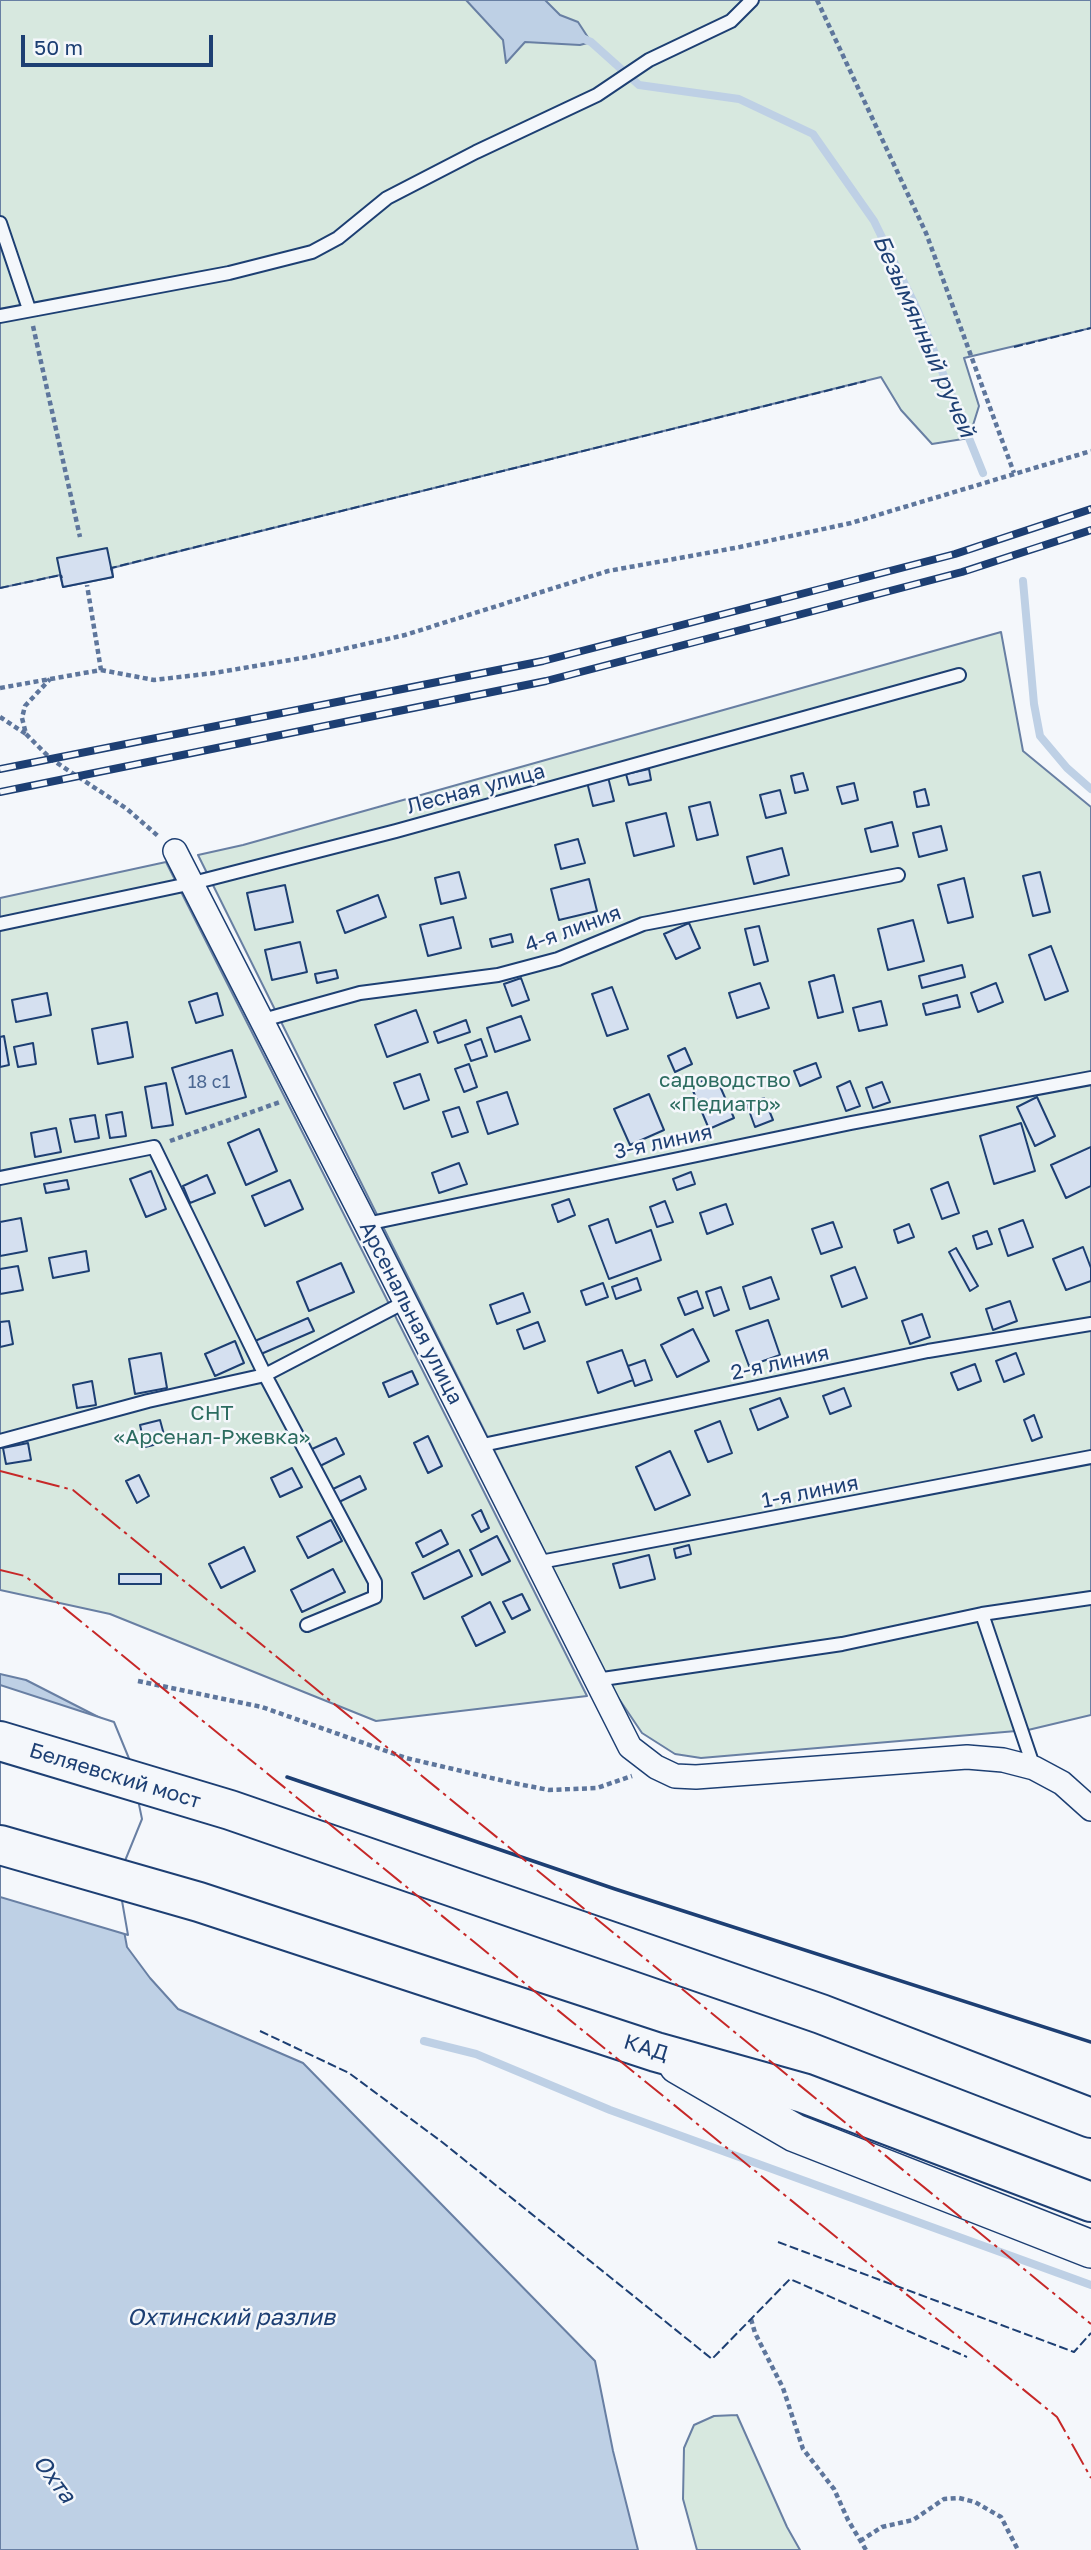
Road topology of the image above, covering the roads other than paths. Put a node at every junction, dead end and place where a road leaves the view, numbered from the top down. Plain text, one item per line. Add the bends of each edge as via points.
1 (752, 0) edge
2 (0, 223) edge
3 (29, 309) junction
4 (0, 316) edge
5 (959, 676) dead end
6 (175, 851) road end
7 (898, 876) dead end
8 (193, 883) junction
9 (0, 925) edge
10 (263, 1020) junction
11 (1091, 1078) edge
12 (0, 1178) edge
13 (366, 1224) junction
14 (405, 1302) junction
15 (1091, 1324) edge
16 (265, 1375) junction
17 (0, 1441) edge
18 (478, 1446) junction
19 (1091, 1457) edge
20 (535, 1563) junction
21 (1091, 1598) edge
22 (982, 1614) junction
23 (307, 1625) dead end
24 (596, 1680) junction
25 (0, 1741) edge
26 (1034, 1768) junction
27 (1091, 1809) edge
28 (0, 1845) edge
29 (656, 2052) junction
30 (1091, 2118) edge
31 (1091, 2202) edge
32 (1091, 2249) edge

1 - 3 lane via 731,21 649,60 597,95 387,198 338,238 312,252 229,273
2 - 3 lane
3 - 4 lane
5 - 8 lane, Лесная улица
6 - 8 street, Арсенальная улица
7 - 10 lane, 4-я линия via 643,924 558,960 510,972 360,993
8 - 9 lane, Лесная улица
8 - 10 street, Арсенальная улица
10 - 13 street, Арсенальная улица
11 - 13 lane, 3-я линия
12 - 16 lane via 154,1147
13 - 14 street, Арсенальная улица
14 - 16 lane
14 - 18 street, Арсенальная улица
15 - 18 lane, 2-я линия via 928,1351
16 - 17 lane
16 - 23 lane via 375,1582 375,1597
18 - 20 street, Арсенальная улица
19 - 20 lane, 1-я линия
20 - 24 street, Арсенальная улица
21 - 22 lane
22 - 24 lane via 842,1644
22 - 26 lane
24 - 26 street, Арсенальная улица via 630,1747 675,1776 967,1757
25 - 30 highway, Беляевский мост via 230,1810 821,2014
26 - 27 street via 1062,1783
28 - 29 highway, КАД via 199,1902
29 - 31 highway, КАД via 803,2094
29 - 32 main road via 795,2133

